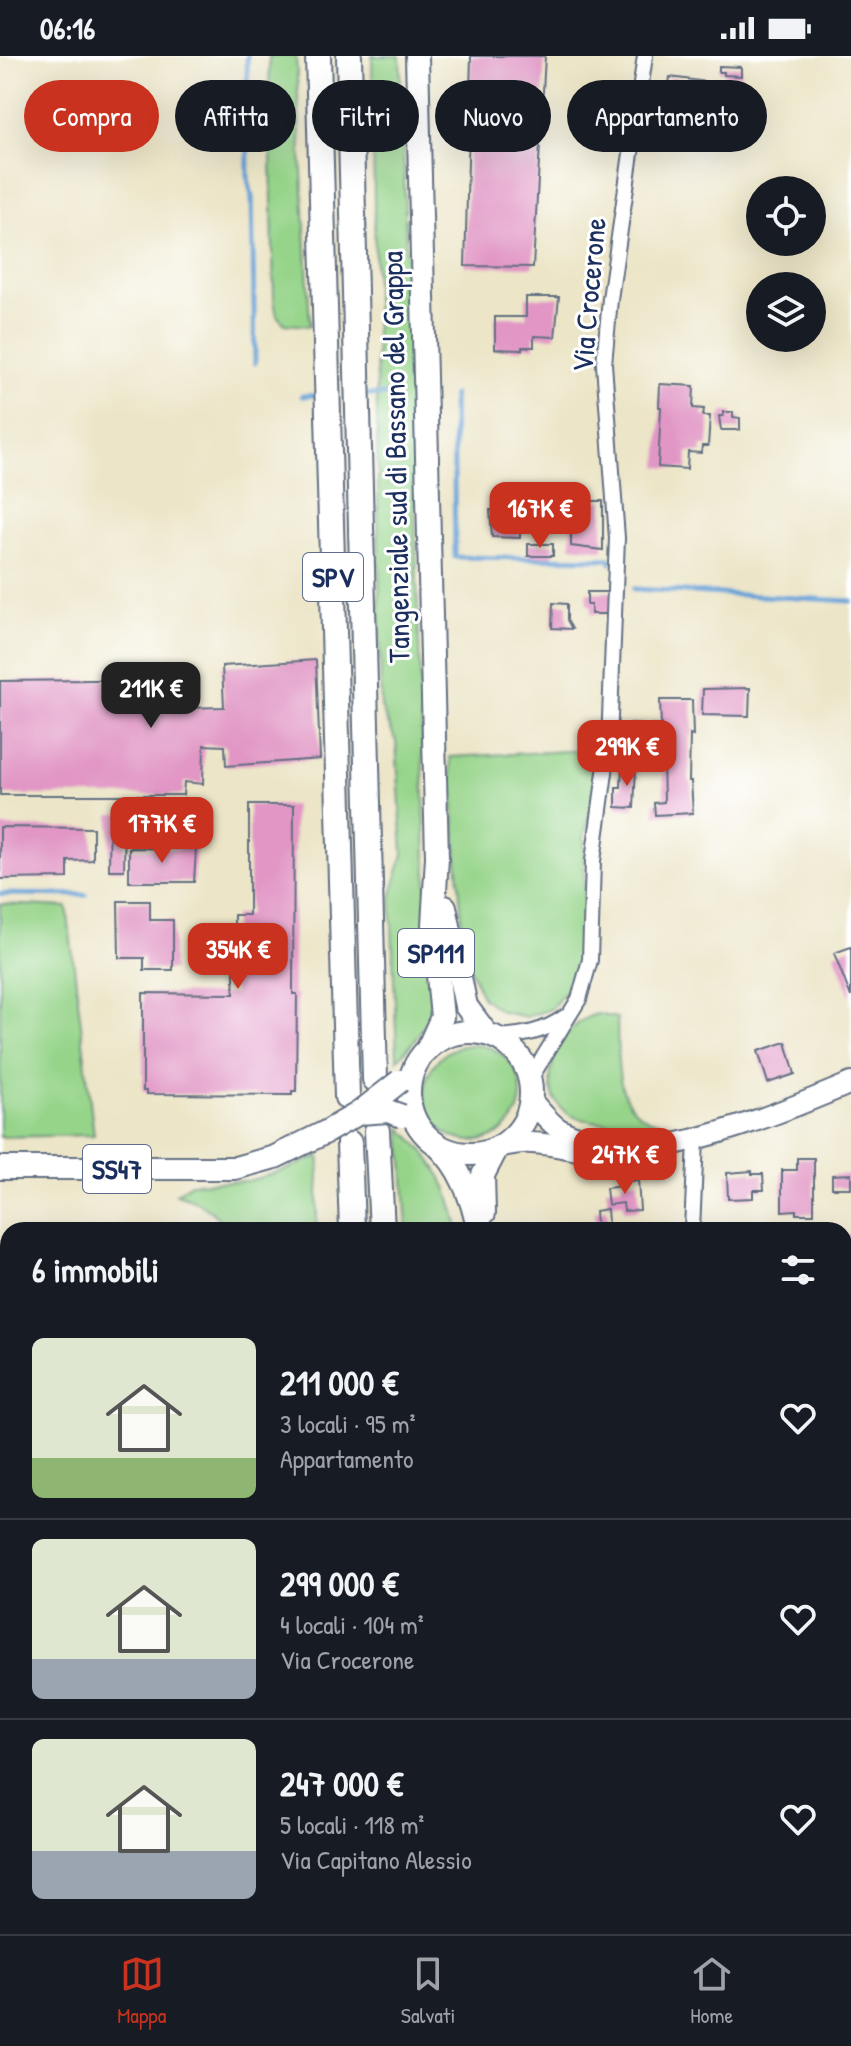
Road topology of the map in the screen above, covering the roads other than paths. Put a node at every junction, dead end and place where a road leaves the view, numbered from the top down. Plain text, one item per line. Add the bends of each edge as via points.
1 (318, 56) edge
2 (349, 56) edge
3 (417, 56) edge
4 (645, 56) edge
5 (437, 857) junction
6 (568, 1014) junction
7 (491, 1035) junction
8 (429, 1046) junction
9 (406, 1076) junction
10 (375, 1079) dead end
11 (851, 1083) edge
12 (530, 1089) junction
13 (353, 1105) junction
14 (411, 1122) junction
15 (377, 1131) dead end
16 (696, 1140) junction
17 (349, 1143) dead end
18 (435, 1143) junction
19 (654, 1146) junction
20 (499, 1147) junction
21 (0, 1168) edge
22 (352, 1222) edge
23 (382, 1222) edge
24 (479, 1222) edge
25 (482, 1222) edge
26 (692, 1222) edge

1 - 13 highway, SPV
2 - 10 highway, SPV
3 - 5 main road, Tangenziale sud di Bassano del Grappa / SP111
4 - 6 street, Via Crocerone via 604,364 617,538 609,743 593,861 590,960 579,999
5 - 7 main road, Tangenziale sud di Bassano del Grappa / SP111 via 460,989 466,1006
5 - 8 main road, Tangenziale sud di Bassano del Grappa / SP111 via 433,925 442,1017
6 - 7 street via 547,1030
6 - 12 street, Via Crocerone
7 - 8 main road via 466,1031
7 - 12 main road, Tangenziale sud di Bassano del Grappa via 518,1054
8 - 9 main road, Tangenziale sud di Bassano del Grappa / SS47
9 - 13 main road, SS47, bridge
9 - 14 main road
11 - 16 main road
12 - 19 main road via 562,1133
12 - 20 main road via 522,1126
13 - 14 main road, bridge via 388,1111
13 - 21 main road, SS47, bridge via 326,1132 275,1157 235,1168
14 - 18 main road
15 - 23 highway
16 - 19 main road
16 - 26 street
17 - 22 highway
18 - 20 main road via 465,1154
18 - 24 main road via 461,1175
19 - 20 main road via 597,1154 529,1143
20 - 25 main road via 482,1181

